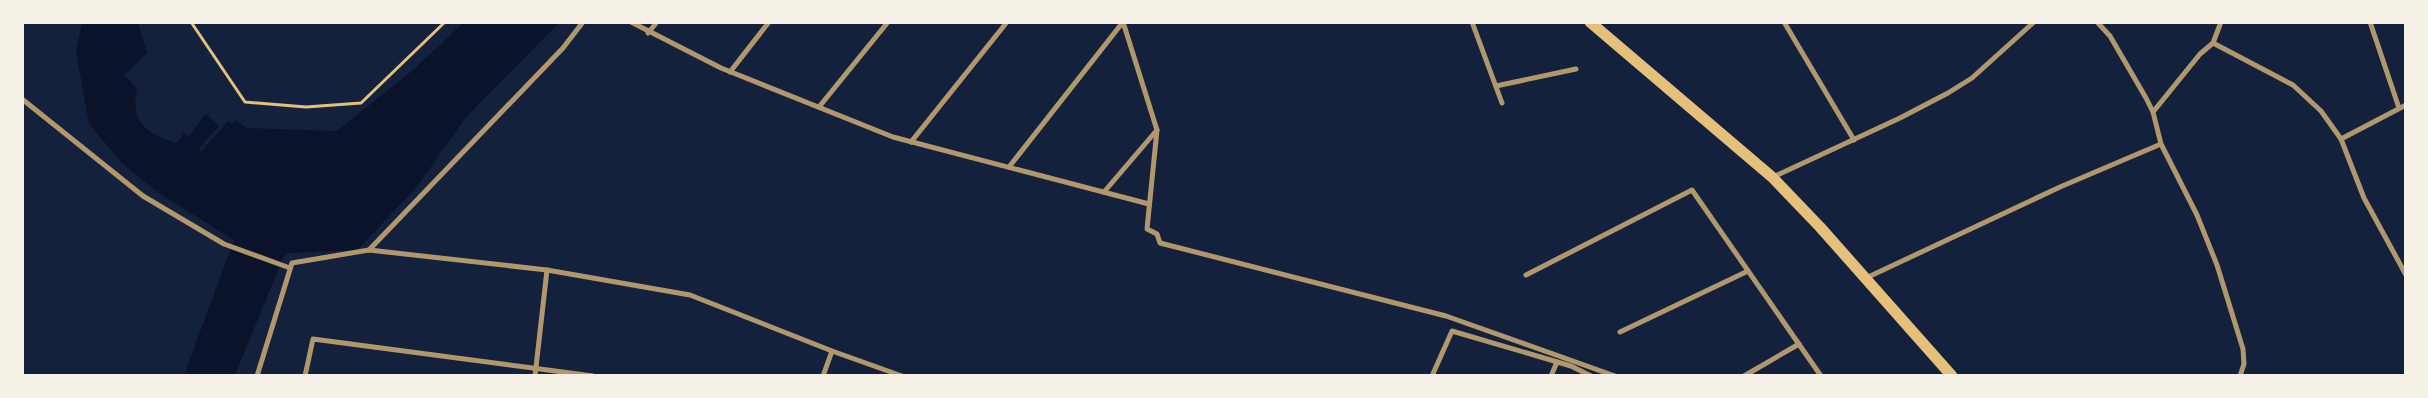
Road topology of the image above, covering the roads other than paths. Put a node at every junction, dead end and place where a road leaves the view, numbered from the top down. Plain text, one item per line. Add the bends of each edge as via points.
1 (583, 22) edge
2 (631, 22) edge
3 (657, 22) edge
4 (768, 22) edge
5 (888, 22) edge
6 (1007, 22) edge
7 (1123, 22) edge
8 (1472, 22) edge
9 (1590, 22) edge
10 (1784, 22) edge
11 (2034, 22) edge
12 (2097, 22) edge
13 (2221, 22) edge
14 (2370, 22) edge
15 (648, 33) junction
16 (2213, 42) junction
17 (1576, 69) dead end
18 (730, 72) junction
19 (1496, 86) junction
20 (22, 99) edge
21 (1502, 103) dead end
22 (2406, 105) edge
23 (819, 107) junction
24 (2399, 108) junction
25 (2153, 112) junction
26 (1157, 130) junction
27 (2341, 139) junction
28 (1854, 140) junction
29 (911, 142) junction
30 (2161, 144) junction
31 (1008, 167) junction
32 (1772, 177) junction
33 (1104, 192) junction
34 (1150, 204) junction
35 (368, 250) junction
36 (287, 267) junction
37 (547, 270) junction
38 (1748, 271) junction
39 (1526, 275) dead end
40 (2406, 275) edge
41 (1866, 278) junction
42 (1620, 332) dead end
43 (1799, 344) junction
44 (832, 351) junction
45 (1557, 362) junction
46 (536, 368) junction
47 (256, 376) edge
48 (305, 376) edge
49 (535, 376) edge
50 (593, 376) edge
51 (823, 376) edge
52 (902, 376) edge
53 (1432, 376) edge
54 (1552, 376) edge
55 (1591, 376) edge
56 (1615, 376) edge
57 (1744, 376) edge
58 (1821, 376) edge
59 (1952, 376) edge
60 (2240, 376) edge

1 - 35 street via 563,48
2 - 15 street
3 - 15 street
4 - 18 street
5 - 23 street
6 - 29 street
7 - 26 street
7 - 31 street
8 - 19 street
9 - 32 main road
10 - 28 street
11 - 28 street via 1972,78
12 - 25 street via 2110,36
13 - 16 street
14 - 24 street
15 - 18 street
16 - 25 street
16 - 27 street via 2292,85 2322,111
17 - 19 street
18 - 23 street
19 - 21 street
20 - 36 street via 142,196 224,244
22 - 24 street
23 - 29 street
24 - 27 street
25 - 30 street
26 - 33 street
26 - 34 street
27 - 40 street via 2364,198
28 - 32 street
29 - 31 street
30 - 41 street
30 - 60 street via 2198,215 2217,265 2243,349 2244,364
31 - 33 street
32 - 41 main road
33 - 34 street
34 - 56 street via 1147,229 1157,234 1160,243 1446,316
35 - 36 street via 292,263
35 - 37 street
36 - 47 street
37 - 44 street via 690,295
37 - 46 street
38 - 39 street via 1692,190
38 - 42 street
38 - 43 street
41 - 59 main road
43 - 57 street
43 - 58 street
44 - 51 street
44 - 52 street
45 - 53 street via 1452,331
45 - 54 street
45 - 55 street
46 - 48 street via 313,339
46 - 49 street
46 - 50 street

